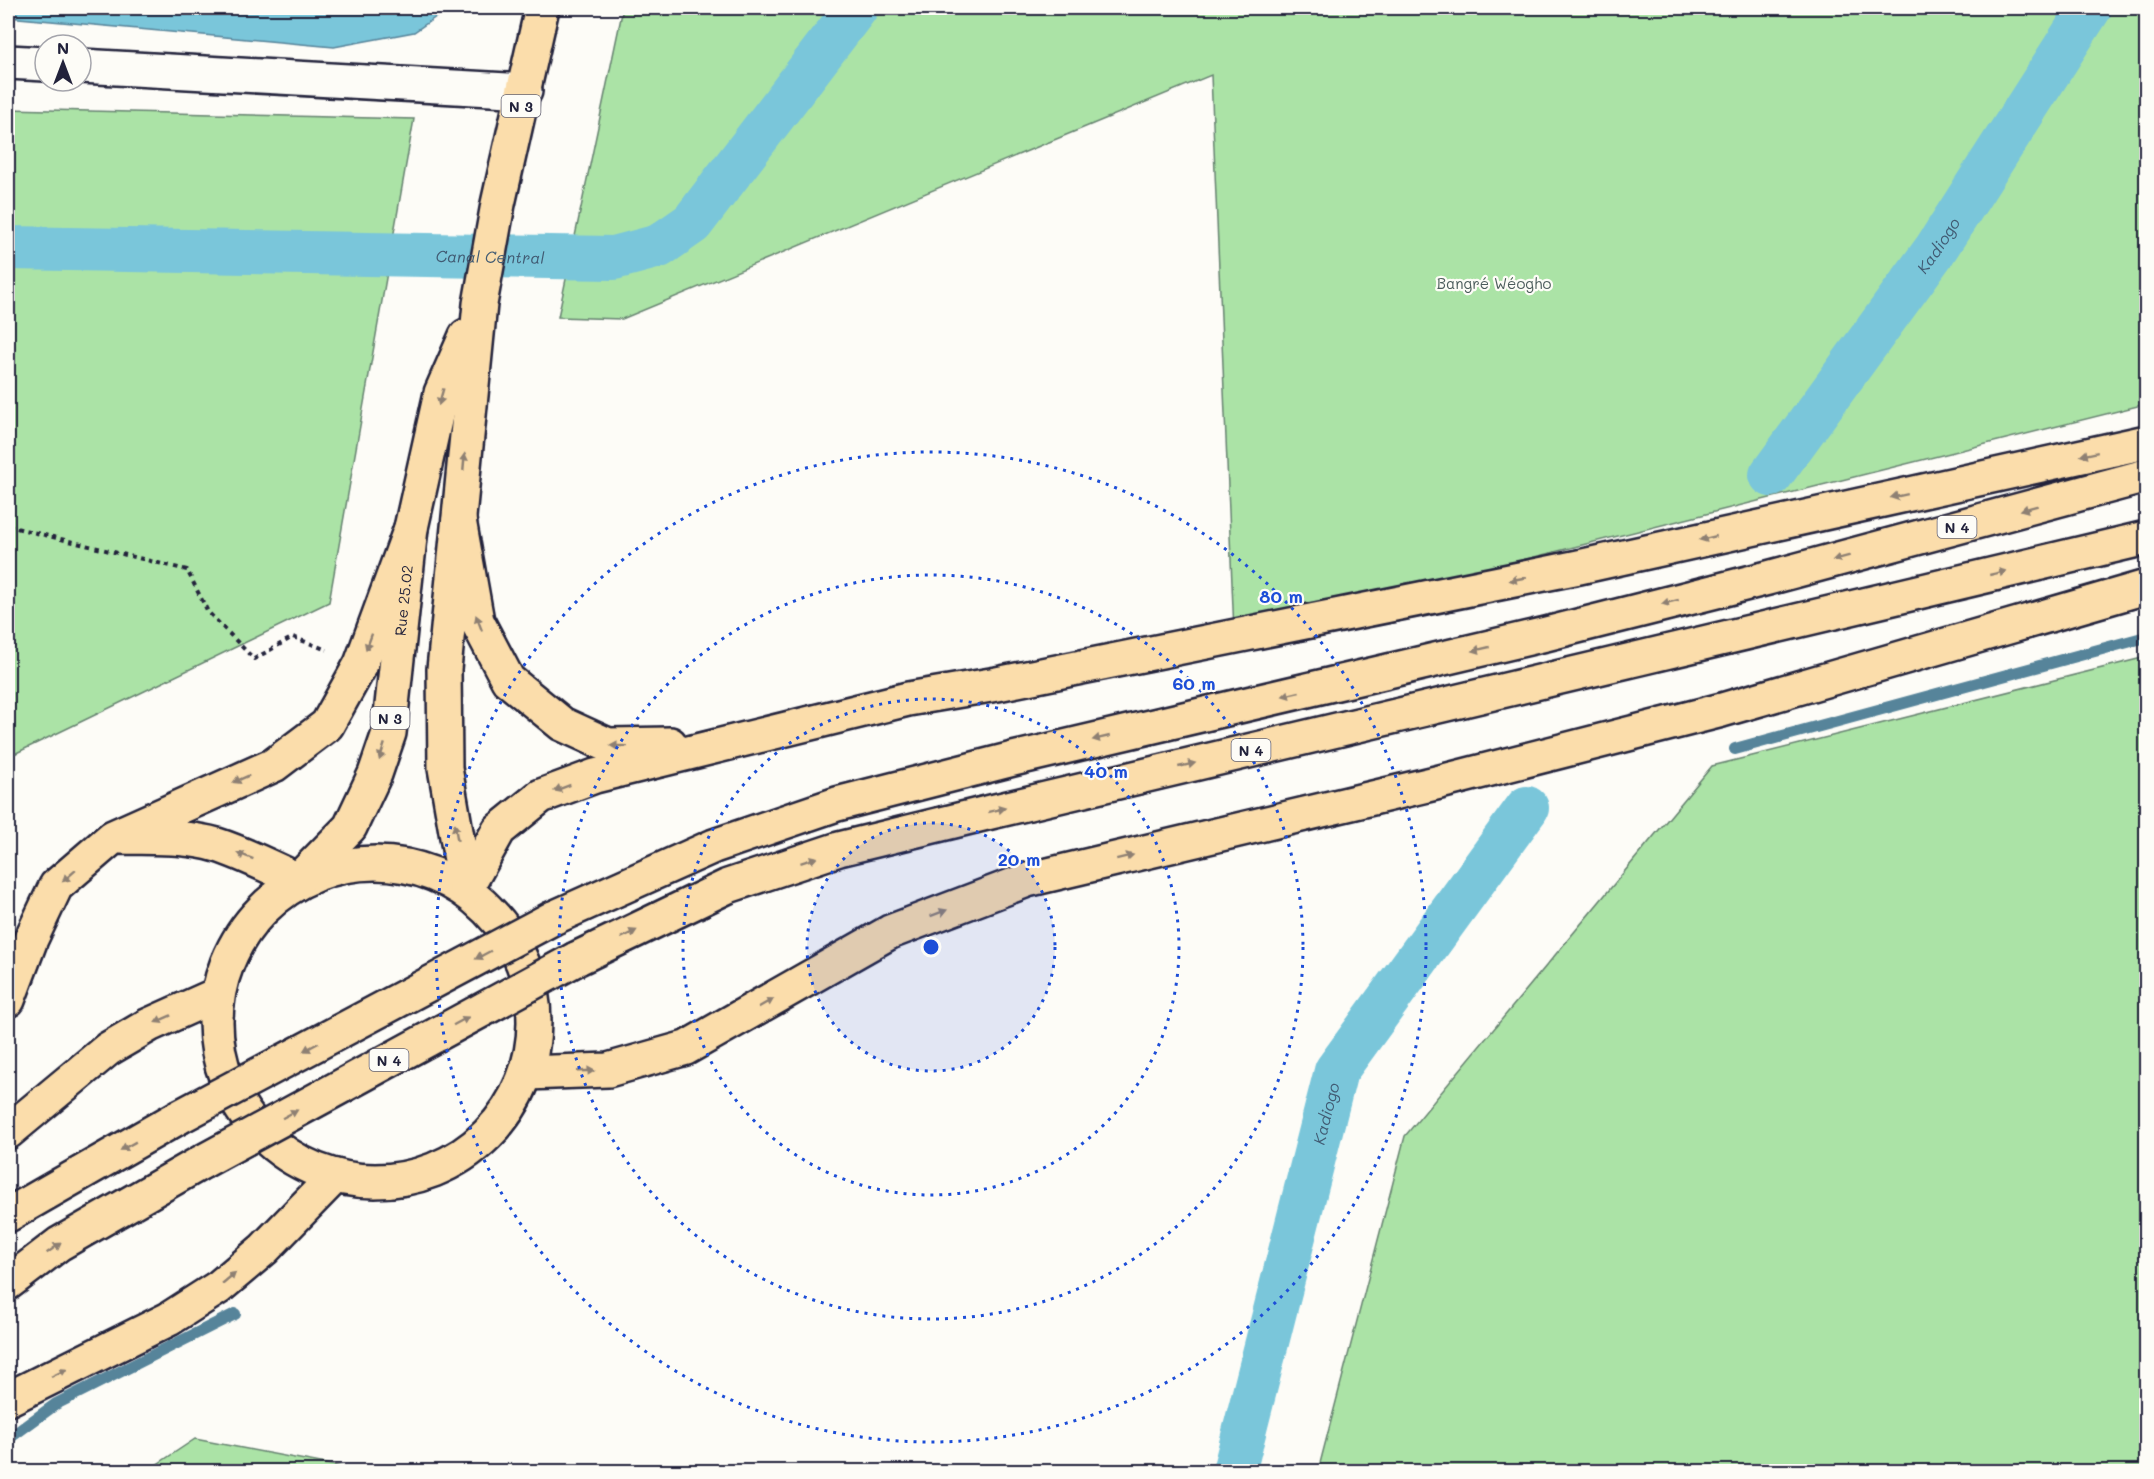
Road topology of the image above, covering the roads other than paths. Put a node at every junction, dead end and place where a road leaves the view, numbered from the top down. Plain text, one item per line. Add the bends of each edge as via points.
1 (542, 8) edge
2 (8, 62) edge
3 (33, 63) edge
4 (93, 67) edge
5 (525, 91) junction
6 (480, 304) junction
7 (2146, 442) edge
8 (2146, 476) edge
9 (459, 520) junction
10 (411, 528) junction
11 (2146, 538) edge
12 (2146, 587) edge
13 (761, 736) junction
14 (113, 837) junction
15 (298, 880) junction
16 (466, 889) junction
17 (216, 995) junction
18 (8, 1000) edge
19 (527, 1073) junction
20 (8, 1132) edge
21 (335, 1176) junction
22 (8, 1215) edge
23 (8, 1283) edge
24 (8, 1399) edge

1 - 5 main road, Rue 25.02 / N 3
2 - 3 street
4 - 5 street
5 - 6 main road, Rue 25.02 / N 3 via 498,204
9 -> 6 main road, Rue 25.02 / N 3
6 -> 10 main road, Rue 25.02 / N 3 via 441,393
7 -> 13 main road via 1579,567 908,699
8 -> 22 main road, N 4, bridge via 1546,634 837,804 714,846 553,918 179,1117
13 -> 9 main road via 652,746 608,745 562,724 508,680 477,621
16 -> 9 main road, Rue 25.02 / N 3 via 445,768 444,669
10 -> 14 main road via 361,664 327,726 274,765
10 -> 15 main road, Rue 25.02 / N 3 via 389,733 350,827
23 -> 11 main road, N 4, bridge via 59,1244 202,1162 576,959 728,886 839,849 1014,806
19 -> 12 main road via 608,1070 686,1048 890,932 1027,880 1722,710
13 -> 16 main road via 596,776 541,796 499,830
15 -> 14 main road via 216,845 169,838
14 -> 18 main road via 56,886 30,939
15 - 16 main road, N 3 via 361,862 416,867
15 - 17 main road, N 3 via 265,905 233,946
16 - 19 main road, N 3 via 497,917 520,952 534,991 536,1032
17 -> 20 main road via 149,1025 108,1050
17 - 21 main road, N 3 via 216,1042 228,1088 255,1128 291,1158
19 - 21 main road, N 3 via 506,1115 472,1149 455,1159 430,1172 383,1181
24 -> 21 main road via 169,1319 219,1287 264,1249

